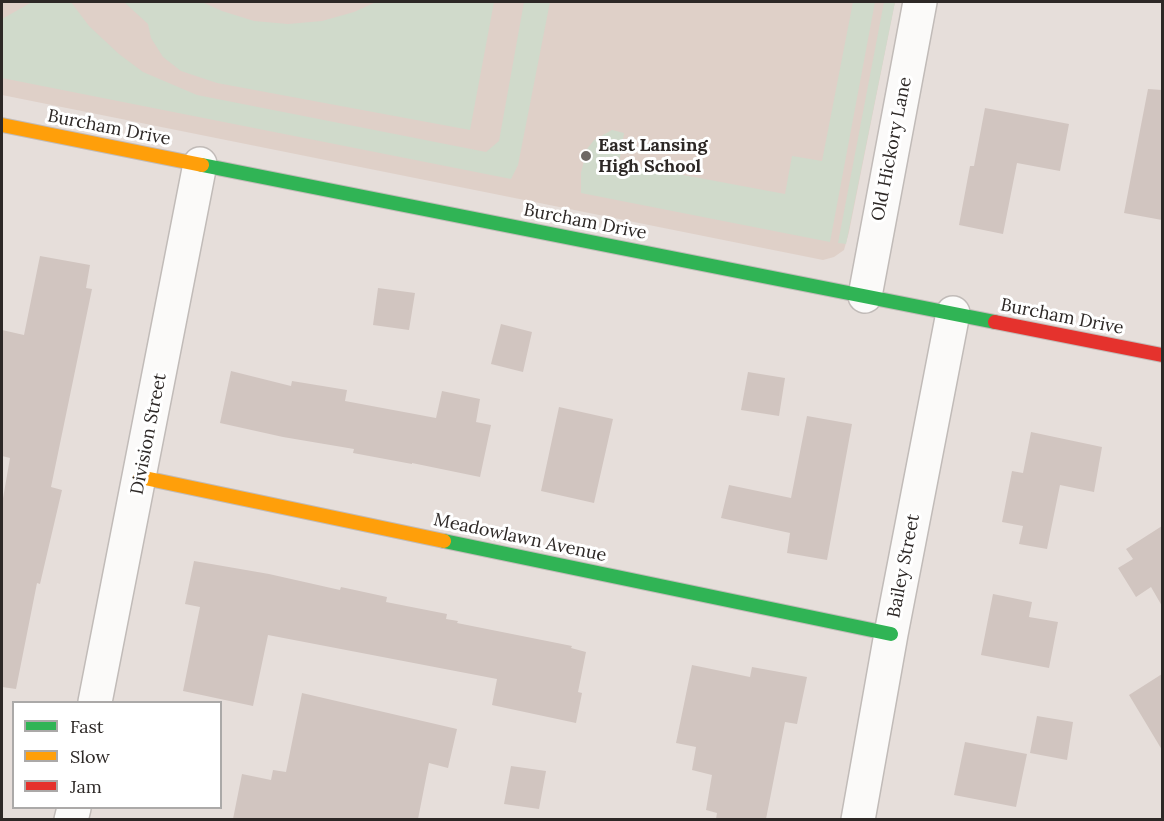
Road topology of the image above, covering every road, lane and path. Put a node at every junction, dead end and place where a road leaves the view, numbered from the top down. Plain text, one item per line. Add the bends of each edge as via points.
1 (920, 2) edge
2 (2, 125) edge
3 (200, 164) junction
4 (865, 296) junction
5 (953, 313) junction
6 (1162, 355) edge
7 (141, 477) junction
8 (891, 634) junction
9 (95, 701) edge
10 (858, 819) edge

1 - 4 street, Old Hickory Lane
2 - 3 street, Burcham Drive
3 - 4 street, Burcham Drive
3 - 7 street, Division Street
4 - 5 street, Burcham Drive
5 - 6 street, Burcham Drive
5 - 8 street, Bailey Street
7 - 8 street, Meadowlawn Avenue
7 - 9 street, Division Street
8 - 10 street, Bailey Street

